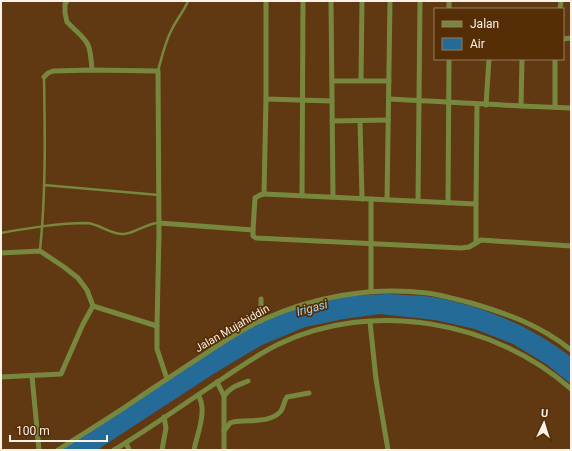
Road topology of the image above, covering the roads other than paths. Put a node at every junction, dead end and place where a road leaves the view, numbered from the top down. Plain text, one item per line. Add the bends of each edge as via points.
1 (67, 1) edge
2 (188, 1) edge
3 (266, 1) edge
4 (303, 1) edge
5 (331, 1) edge
6 (362, 1) edge
7 (390, 1) edge
8 (420, 1) edge
9 (449, 60) edge
10 (489, 60) edge
11 (522, 60) edge
12 (555, 60) edge
13 (92, 70) junction
14 (158, 71) junction
15 (44, 77) joint
16 (361, 80) junction
17 (332, 81) junction
18 (389, 81) junction
19 (266, 99) junction
20 (389, 99) junction
21 (302, 100) junction
22 (419, 100) junction
23 (332, 101) junction
24 (449, 101) junction
25 (477, 104) junction
26 (486, 104) junction
27 (521, 106) junction
28 (555, 107) junction
29 (571, 108) edge
30 (388, 120) junction
31 (332, 121) junction
32 (360, 121) junction
33 (44, 185) junction
34 (264, 194) junction
35 (159, 195) junction
36 (302, 196) junction
37 (333, 197) junction
38 (362, 198) junction
39 (371, 199) junction
40 (387, 200) junction
41 (418, 201) junction
42 (448, 203) junction
43 (476, 204) junction
44 (159, 223) junction
45 (43, 226) junction
46 (253, 230) junction
47 (1, 233) edge
48 (370, 243) junction
49 (476, 243) junction
50 (571, 246) edge
51 (40, 252) junction
52 (1, 253) edge
53 (371, 291) junction
54 (261, 299) dead end
55 (92, 306) junction
56 (261, 321) junction
57 (370, 322) junction
58 (156, 326) junction
59 (571, 344) edge
60 (564, 345) junction
61 (571, 350) edge
62 (32, 376) junction
63 (1, 377) edge
64 (167, 379) junction
65 (248, 381) dead end
66 (217, 382) junction
67 (571, 389) edge
68 (309, 393) dead end
69 (198, 395) junction
70 (224, 396) junction
71 (164, 417) junction
72 (224, 431) junction
73 (126, 443) junction
74 (39, 450) edge
75 (58, 450) edge
76 (114, 450) edge
77 (129, 450) edge
78 (162, 450) edge
79 (194, 450) edge
80 (224, 450) edge
81 (388, 450) edge

1 - 13 street via 67,22 88,42
2 - 14 lane via 166,42
3 - 19 street
4 - 21 street
5 - 17 street
6 - 16 street
7 - 18 street
8 - 22 street
9 - 24 street
10 - 26 street
11 - 27 street
12 - 28 street
13 - 14 street
13 - 15 street via 53,71
14 - 35 street
15 - 33 lane
16 - 17 street
16 - 18 street
17 - 23 street
18 - 20 street
19 - 21 street
19 - 34 street
20 - 22 street
20 - 30 street
21 - 23 street
21 - 36 street
22 - 24 street
22 - 41 street
23 - 31 street
24 - 25 street
24 - 42 street
25 - 26 street
25 - 43 street
26 - 27 street
27 - 28 street
28 - 29 street
30 - 32 street
30 - 40 street
31 - 32 street
31 - 37 street
32 - 38 street
33 - 35 lane
33 - 45 lane
34 - 36 street
34 - 46 street via 255,198
35 - 44 street
36 - 37 street
37 - 38 street
38 - 39 street
39 - 40 street
39 - 48 street
40 - 41 street
41 - 42 street
42 - 43 street
43 - 49 street
44 - 45 lane via 152,223 126,234 115,233 87,223
44 - 46 street
44 - 58 street
45 - 47 lane
45 - 51 lane
46 - 48 street via 253,236 256,238
48 - 49 street via 461,248
48 - 53 street
49 - 50 street via 481,240
51 - 52 street
51 - 55 street via 78,278 87,290
53 - 56 street, Jalan Mujahiddin via 313,301
53 - 60 street, Jalan Mujahiddin via 427,293 453,298 512,316 539,328
54 - 56 street
55 - 58 street
55 - 62 street via 61,374
56 - 64 street, Jalan Mujahiddin
57 - 66 street via 336,326 289,340
57 - 67 street via 402,320 453,328 477,335 503,344 527,357
57 - 81 street
58 - 64 street via 158,350
59 - 60 street
60 - 61 street, Jalan Mujahiddin
62 - 63 street
62 - 74 street
64 - 75 street, Jalan Mujahiddin
65 - 70 street via 229,389
66 - 69 street
66 - 70 street
68 - 72 street via 287,396 280,411 274,416 261,420 233,422
69 - 71 street
69 - 79 street via 203,407
70 - 72 street
71 - 73 street
71 - 78 street via 166,428
72 - 80 street
73 - 76 street
73 - 77 street

